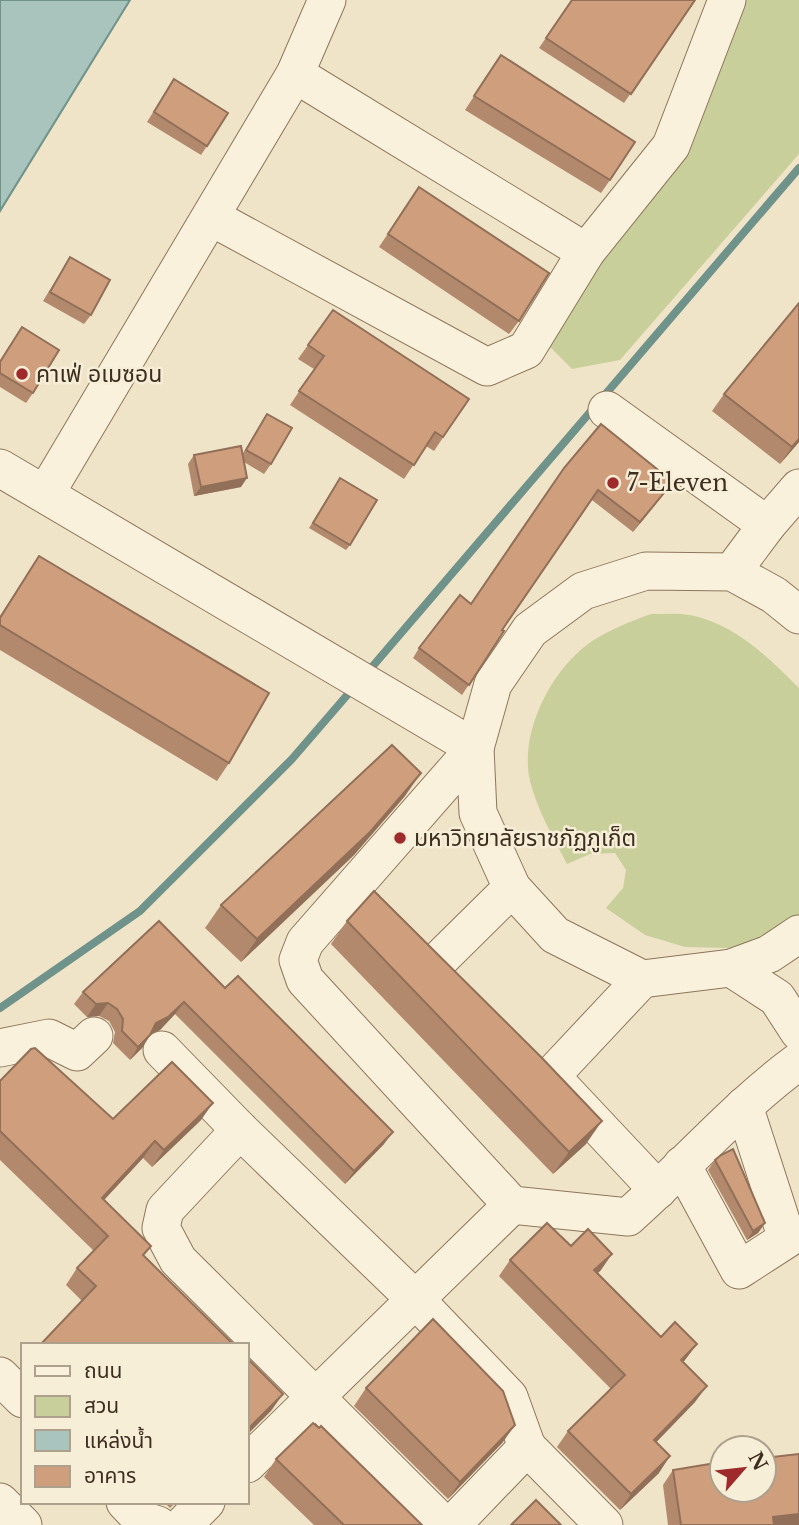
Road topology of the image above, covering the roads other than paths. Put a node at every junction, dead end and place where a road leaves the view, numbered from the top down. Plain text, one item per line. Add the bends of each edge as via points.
1 (327, 0) edge
2 (727, 0) edge
3 (295, 74) junction
4 (211, 216) junction
5 (586, 251) junction
6 (607, 410) dead end
7 (4, 480) edge
8 (799, 488) edge
9 (46, 493) junction
10 (767, 525) junction
11 (732, 572) junction
12 (799, 615) edge
13 (475, 748) junction
14 (357, 883) junction
15 (512, 888) junction
16 (383, 909) edge
17 (799, 934) edge
18 (410, 936) edge
19 (436, 962) junction
20 (732, 968) junction
21 (642, 979) junction
22 (465, 990) edge
23 (799, 1031) edge
24 (94, 1036) dead end
25 (0, 1048) edge
26 (162, 1050) dead end
27 (799, 1061) edge
28 (744, 1105) junction
29 (240, 1130) junction
30 (670, 1178) junction
31 (512, 1205) junction
32 (416, 1300) junction
33 (0, 1376) edge
34 (21, 1397) edge
35 (316, 1397) junction
36 (527, 1447) junction
37 (248, 1463) edge
38 (0, 1502) edge
39 (127, 1504) edge
40 (204, 1504) edge
41 (23, 1525) edge
42 (158, 1525) edge
43 (183, 1525) edge
44 (444, 1525) edge
45 (452, 1525) edge
46 (604, 1525) edge

1 - 3 street
2 - 5 street via 671,146
3 - 4 street
3 - 5 street
4 - 5 street via 487,367 526,350
4 - 9 street
6 - 10 street
7 - 9 street
8 - 10 street
9 - 13 street
10 - 11 street
11 - 12 street
11 - 13 street via 646,571 583,591 530,630 493,684
13 - 14 street
13 - 15 street via 478,813
14 - 16 street
14 - 31 street via 305,942 298,960 305,980
15 - 19 street
15 - 21 street via 555,935
17 - 20 street via 769,954
18 - 19 street
19 - 22 street
20 - 21 street
20 - 23 street via 776,999
21 - 30 street via 541,1066
24 - 25 street via 77,1052 49,1038
26 - 29 street
27 - 28 street
28 - 30 street
28 - 30 street via 787,1239 739,1270
29 - 32 street
29 - 35 street via 165,1210 160,1228 178,1260
30 - 31 street via 628,1217
31 - 32 street
32 - 35 street
32 - 36 street via 509,1397
33 - 34 street
35 - 37 street
35 - 44 street
36 - 45 street
36 - 46 street
38 - 41 street
39 - 42 street via 142,1520
40 - 43 street

